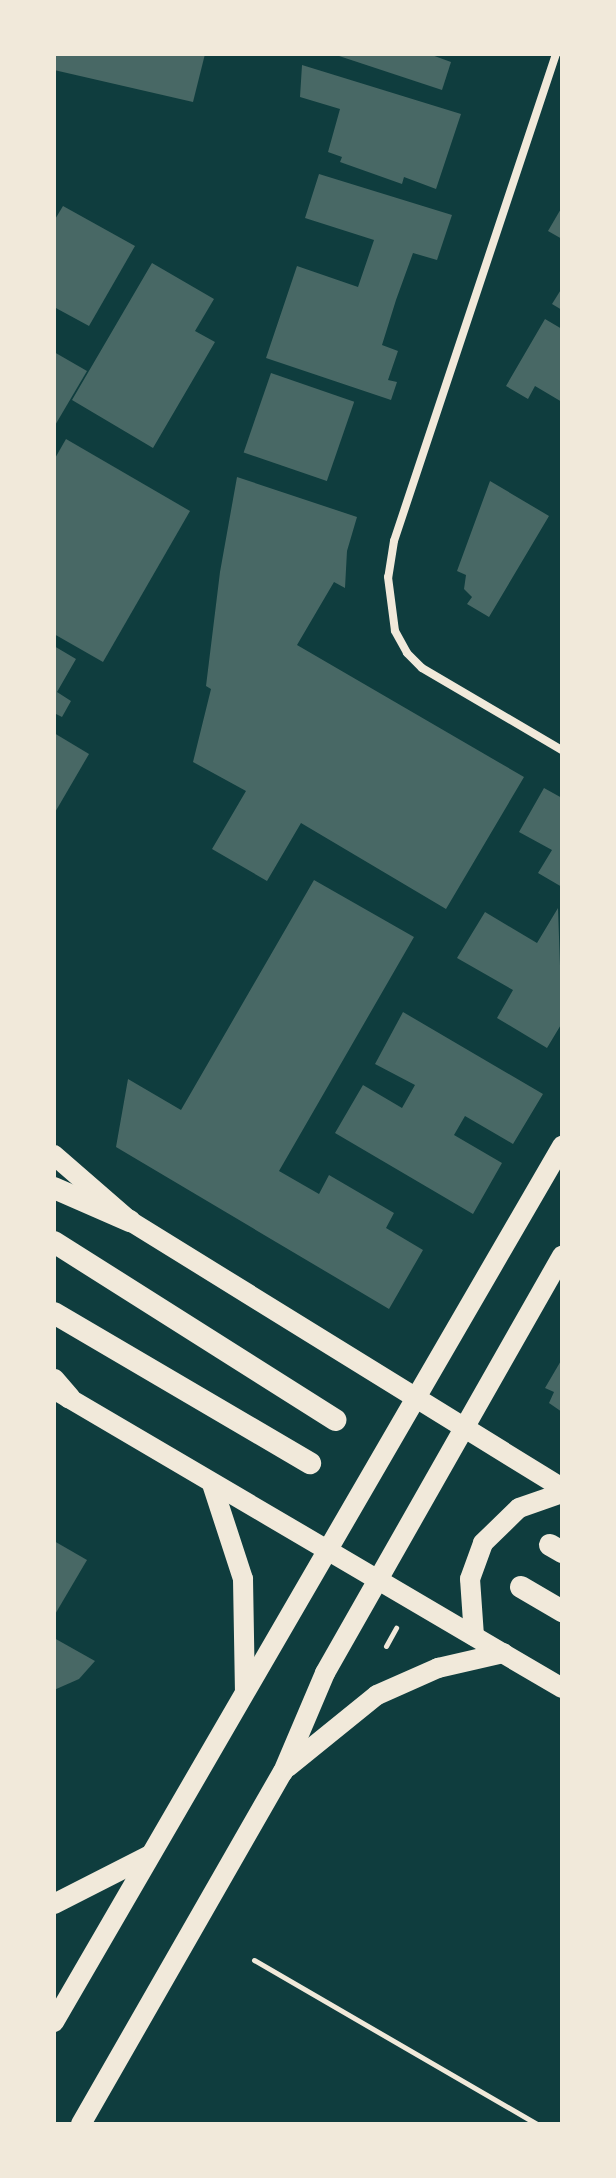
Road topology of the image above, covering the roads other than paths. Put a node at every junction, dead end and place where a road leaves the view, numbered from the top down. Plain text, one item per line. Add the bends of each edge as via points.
1 (556, 54) edge
2 (562, 750) edge
3 (562, 1146) edge
4 (54, 1155) edge
5 (54, 1188) edge
6 (130, 1221) junction
7 (54, 1242) edge
8 (562, 1256) edge
9 (54, 1313) edge
10 (59, 1389) edge
11 (414, 1400) junction
12 (336, 1420) dead end
13 (463, 1429) junction
14 (310, 1463) dead end
15 (212, 1484) junction
16 (562, 1490) edge
17 (326, 1550) junction
18 (378, 1581) junction
19 (521, 1587) dead end
20 (562, 1611) edge
21 (474, 1636) junction
22 (503, 1653) junction
23 (562, 1688) edge
24 (245, 1693) junction
25 (283, 1772) junction
26 (150, 1855) junction
27 (54, 1904) edge
28 (54, 2022) edge
29 (81, 2124) edge

1 - 2 street via 394,541 388,577 395,631 422,668
3 - 11 main road
4 - 6 main road
5 - 6 highway
6 - 11 main road
7 - 12 highway
8 - 13 main road
9 - 14 highway
10 - 15 main road
11 - 13 main road
11 - 17 main road
13 - 16 main road
13 - 18 main road
15 - 17 main road
15 - 24 main road via 243,1579
16 - 21 main road via 499,1523 483,1543 472,1567 469,1605
17 - 18 main road
17 - 24 main road
18 - 21 main road
18 - 25 main road via 325,1673
19 - 20 highway
21 - 22 main road
22 - 23 main road
22 - 25 main road via 438,1668 377,1695
24 - 26 main road
25 - 29 main road
26 - 27 main road
26 - 28 main road

